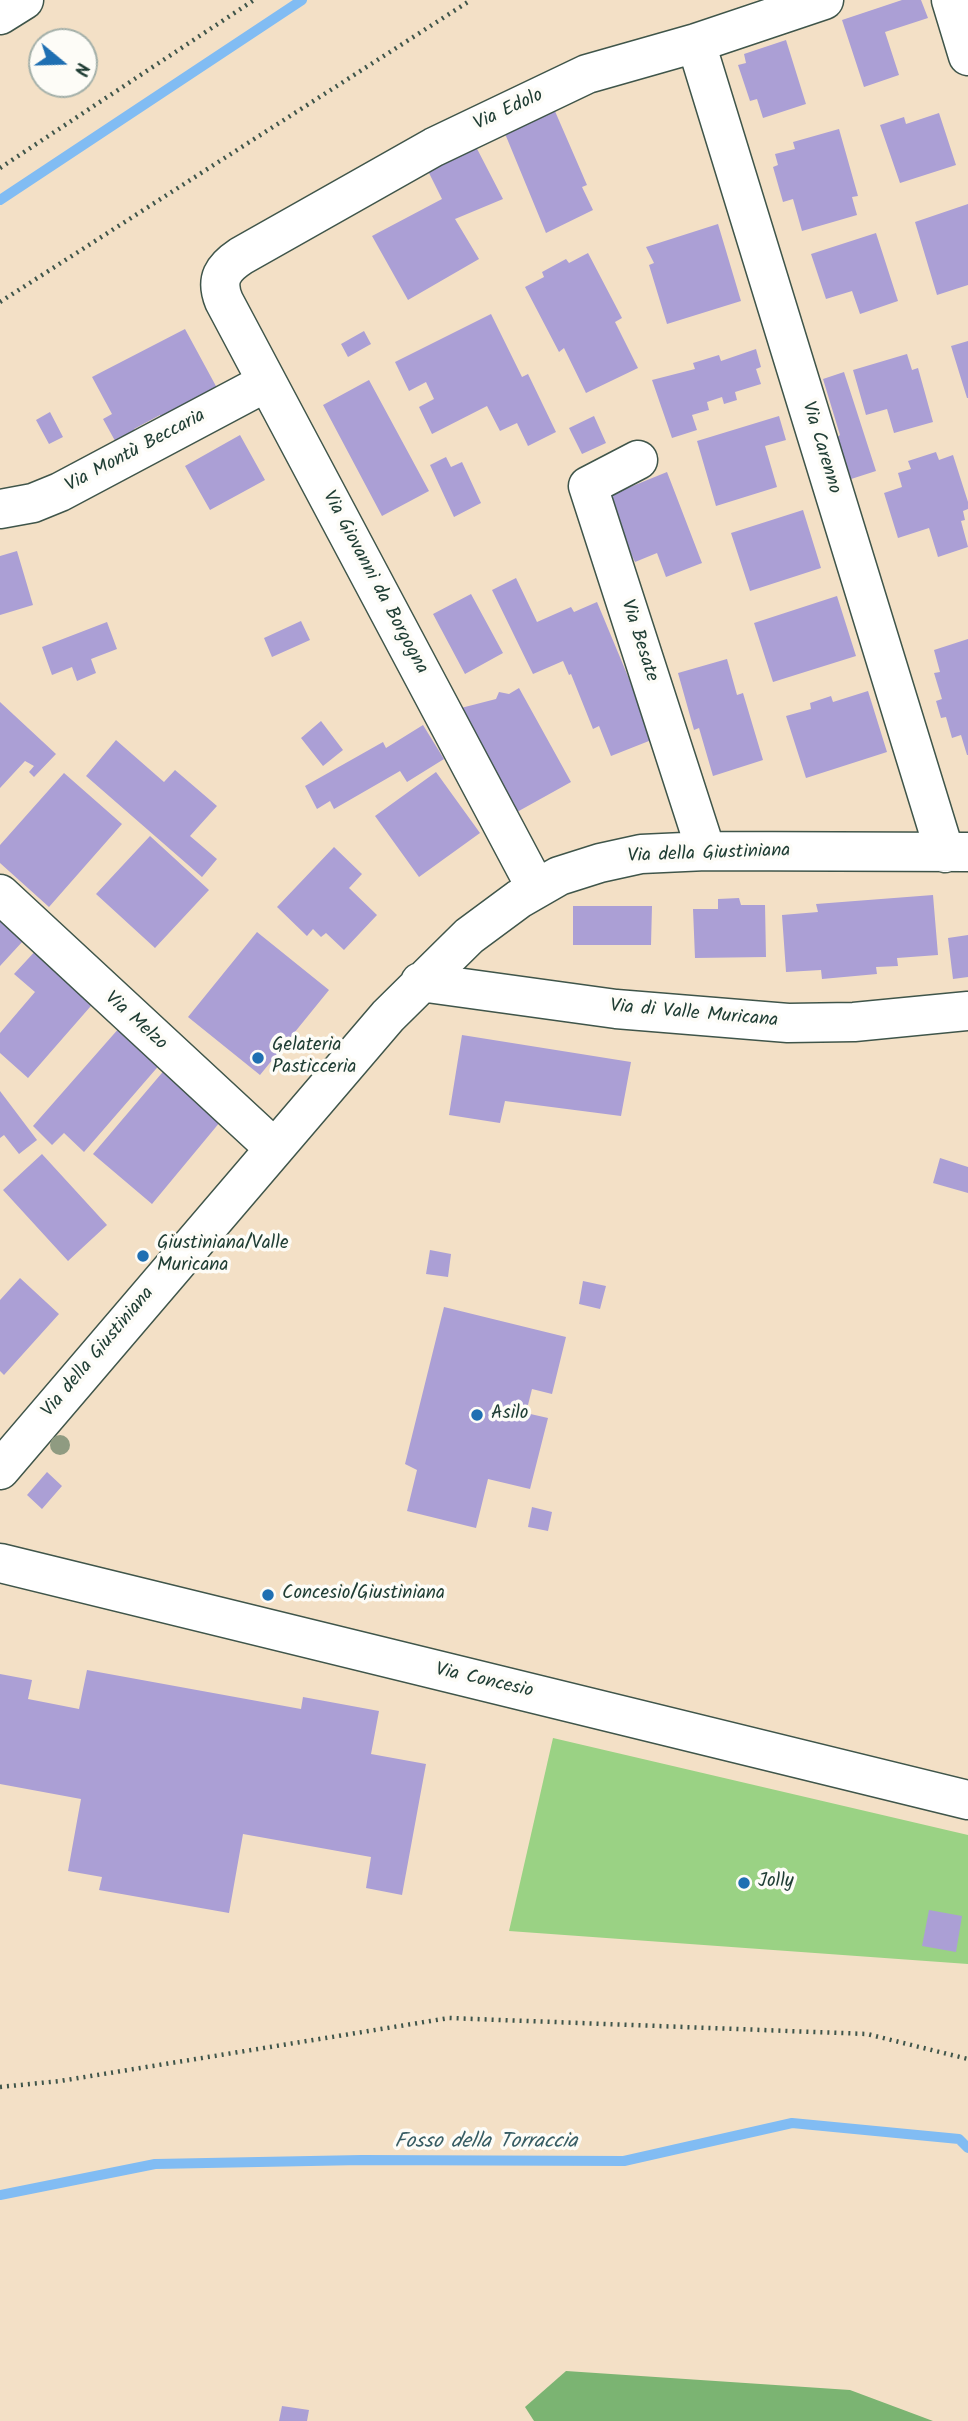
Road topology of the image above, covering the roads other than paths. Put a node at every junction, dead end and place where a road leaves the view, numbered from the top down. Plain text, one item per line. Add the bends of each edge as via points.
1 (24, 0) edge
2 (824, 0) edge
3 (951, 0) edge
4 (0, 15) edge
5 (696, 43) junction
6 (968, 55) edge
7 (221, 275) joint
8 (267, 382) junction
9 (638, 460) dead end
10 (0, 509) edge
11 (706, 851) junction
12 (956, 852) edge
13 (537, 888) junction
14 (0, 894) edge
15 (420, 982) junction
16 (968, 1011) edge
17 (273, 1147) junction
18 (0, 1470) edge
19 (0, 1563) edge
20 (968, 1800) edge

1 - 4 street
2 - 5 street, Via Edolo
3 - 6 street
5 - 7 street, Via Edolo via 587,74 434,147 241,256
5 - 12 street, Via Carenno
7 - 8 street, Via Giovanni da Borgogna via 223,300
8 - 10 street, Via Montù Beccaria via 60,492
8 - 13 street, Via Giovanni da Borgogna
9 - 11 street, Via Besate via 588,486
11 - 12 street, Via della Giustiniana
11 - 13 street, Via della Giustiniana via 618,858 559,876
13 - 15 street, Via della Giustiniana via 469,936
14 - 17 street, Via Melzo
15 - 16 street, Via di Valle Muricana via 616,1009 788,1023
15 - 17 street, Via della Giustiniana
17 - 18 street, Via della Giustiniana
19 - 20 street, Via Concesio

